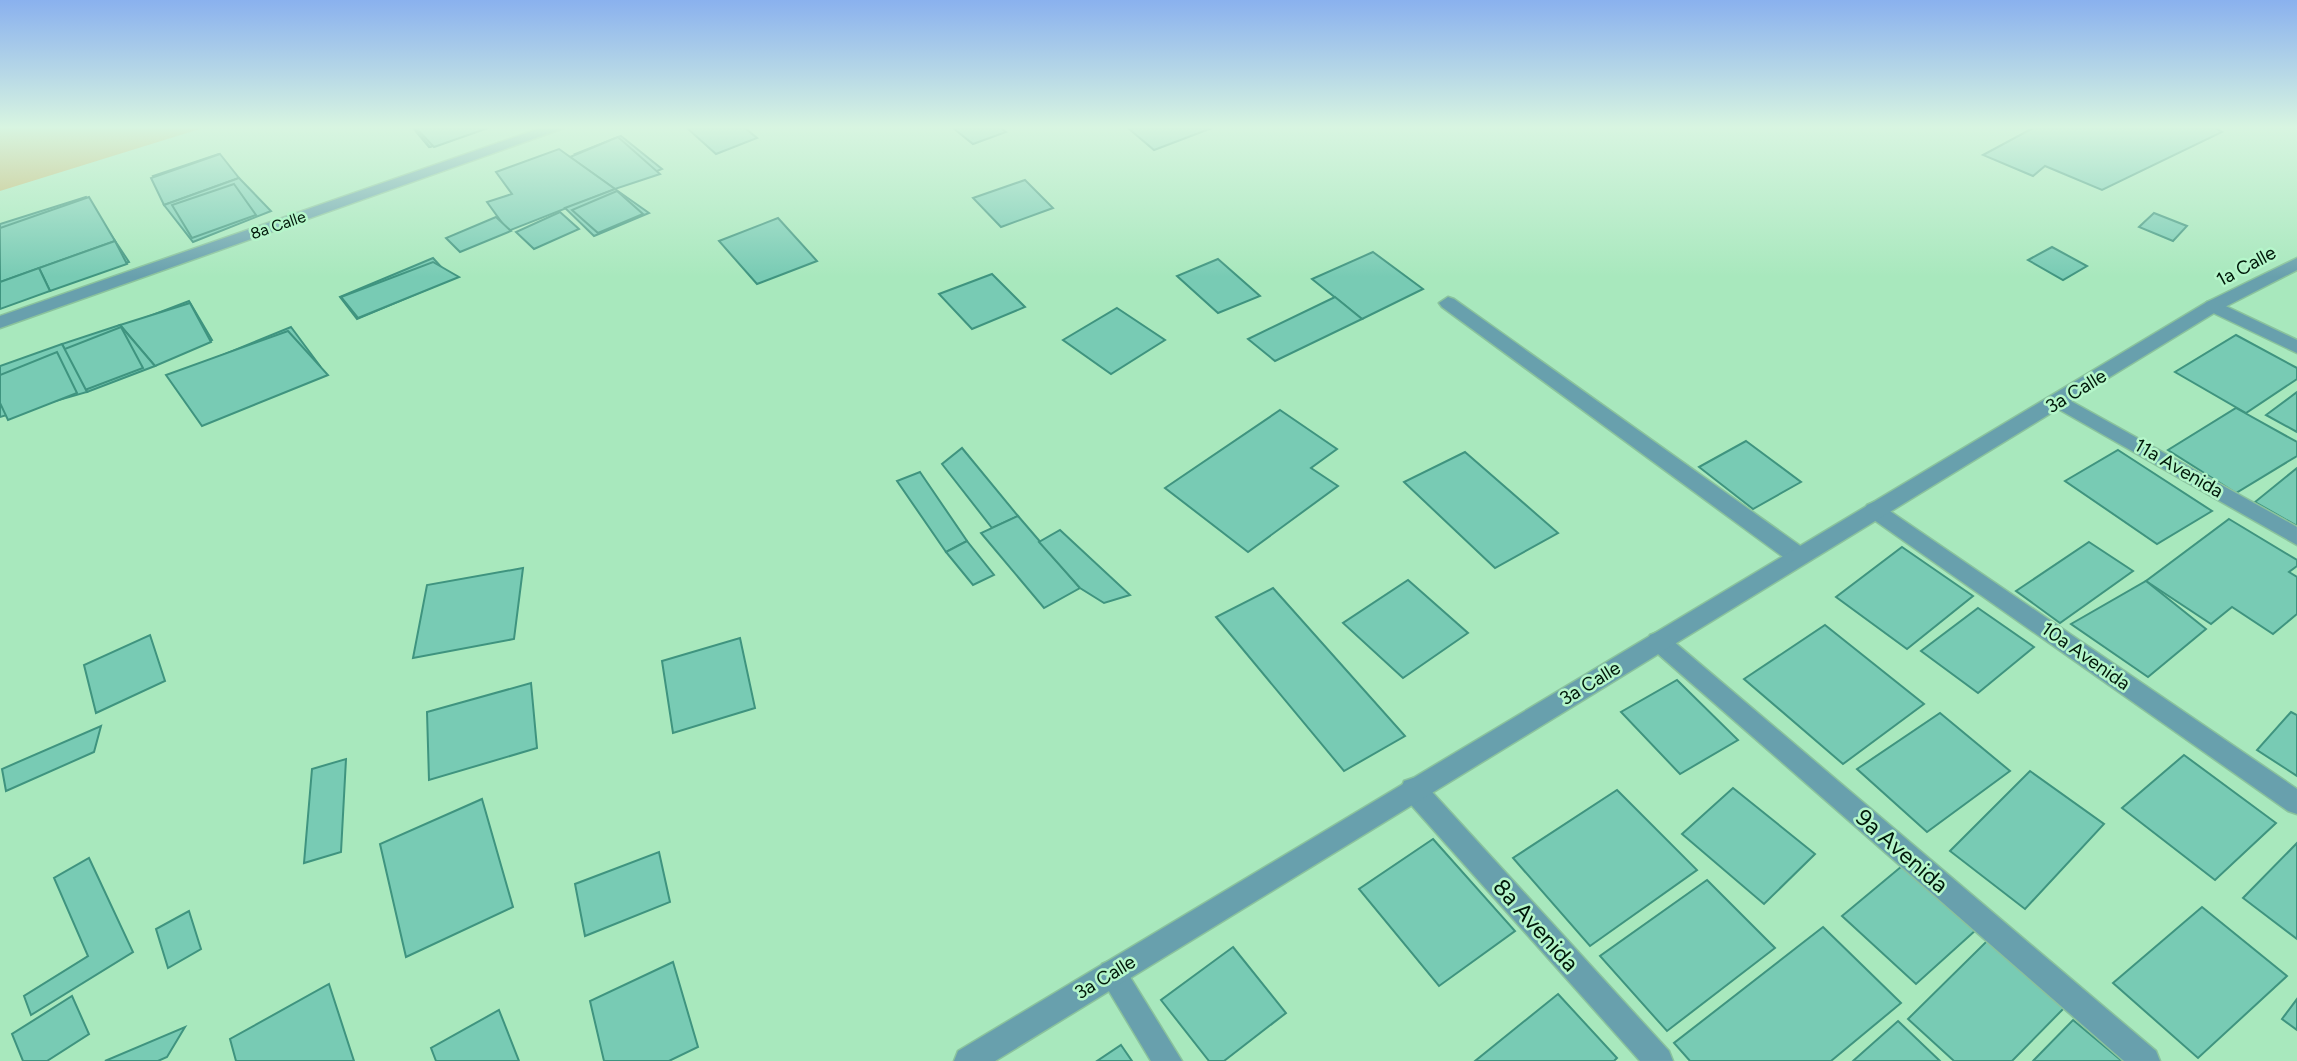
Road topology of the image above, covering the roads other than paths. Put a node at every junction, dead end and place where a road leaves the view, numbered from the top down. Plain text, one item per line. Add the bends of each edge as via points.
1 (415, 178) edge
2 (2297, 263) edge
3 (1448, 303) dead end
4 (2213, 306) junction
5 (0, 322) edge
6 (2297, 348) edge
7 (2060, 401) junction
8 (1874, 510) junction
9 (2297, 537) edge
10 (1798, 556) junction
11 (1658, 642) junction
12 (1413, 789) junction
13 (2297, 803) edge
14 (1112, 973) junction
15 (968, 1061) edge
16 (1168, 1061) edge
17 (1659, 1061) edge
18 (2146, 1061) edge

1 - 5 street, 8a Calle
2 - 4 street, 1a Calle
3 - 10 street
4 - 6 street
4 - 7 street, 3a Calle
7 - 8 street, 3a Calle
7 - 9 street, 11a Avenida
8 - 10 street, 3a Calle
8 - 13 street, 10a Avenida
10 - 11 street, 3a Calle
11 - 12 street, 3a Calle
11 - 18 street, 9a Avenida
12 - 14 street, 3a Calle
12 - 17 street, 8a Avenida
14 - 15 street, 3a Calle
14 - 16 street

